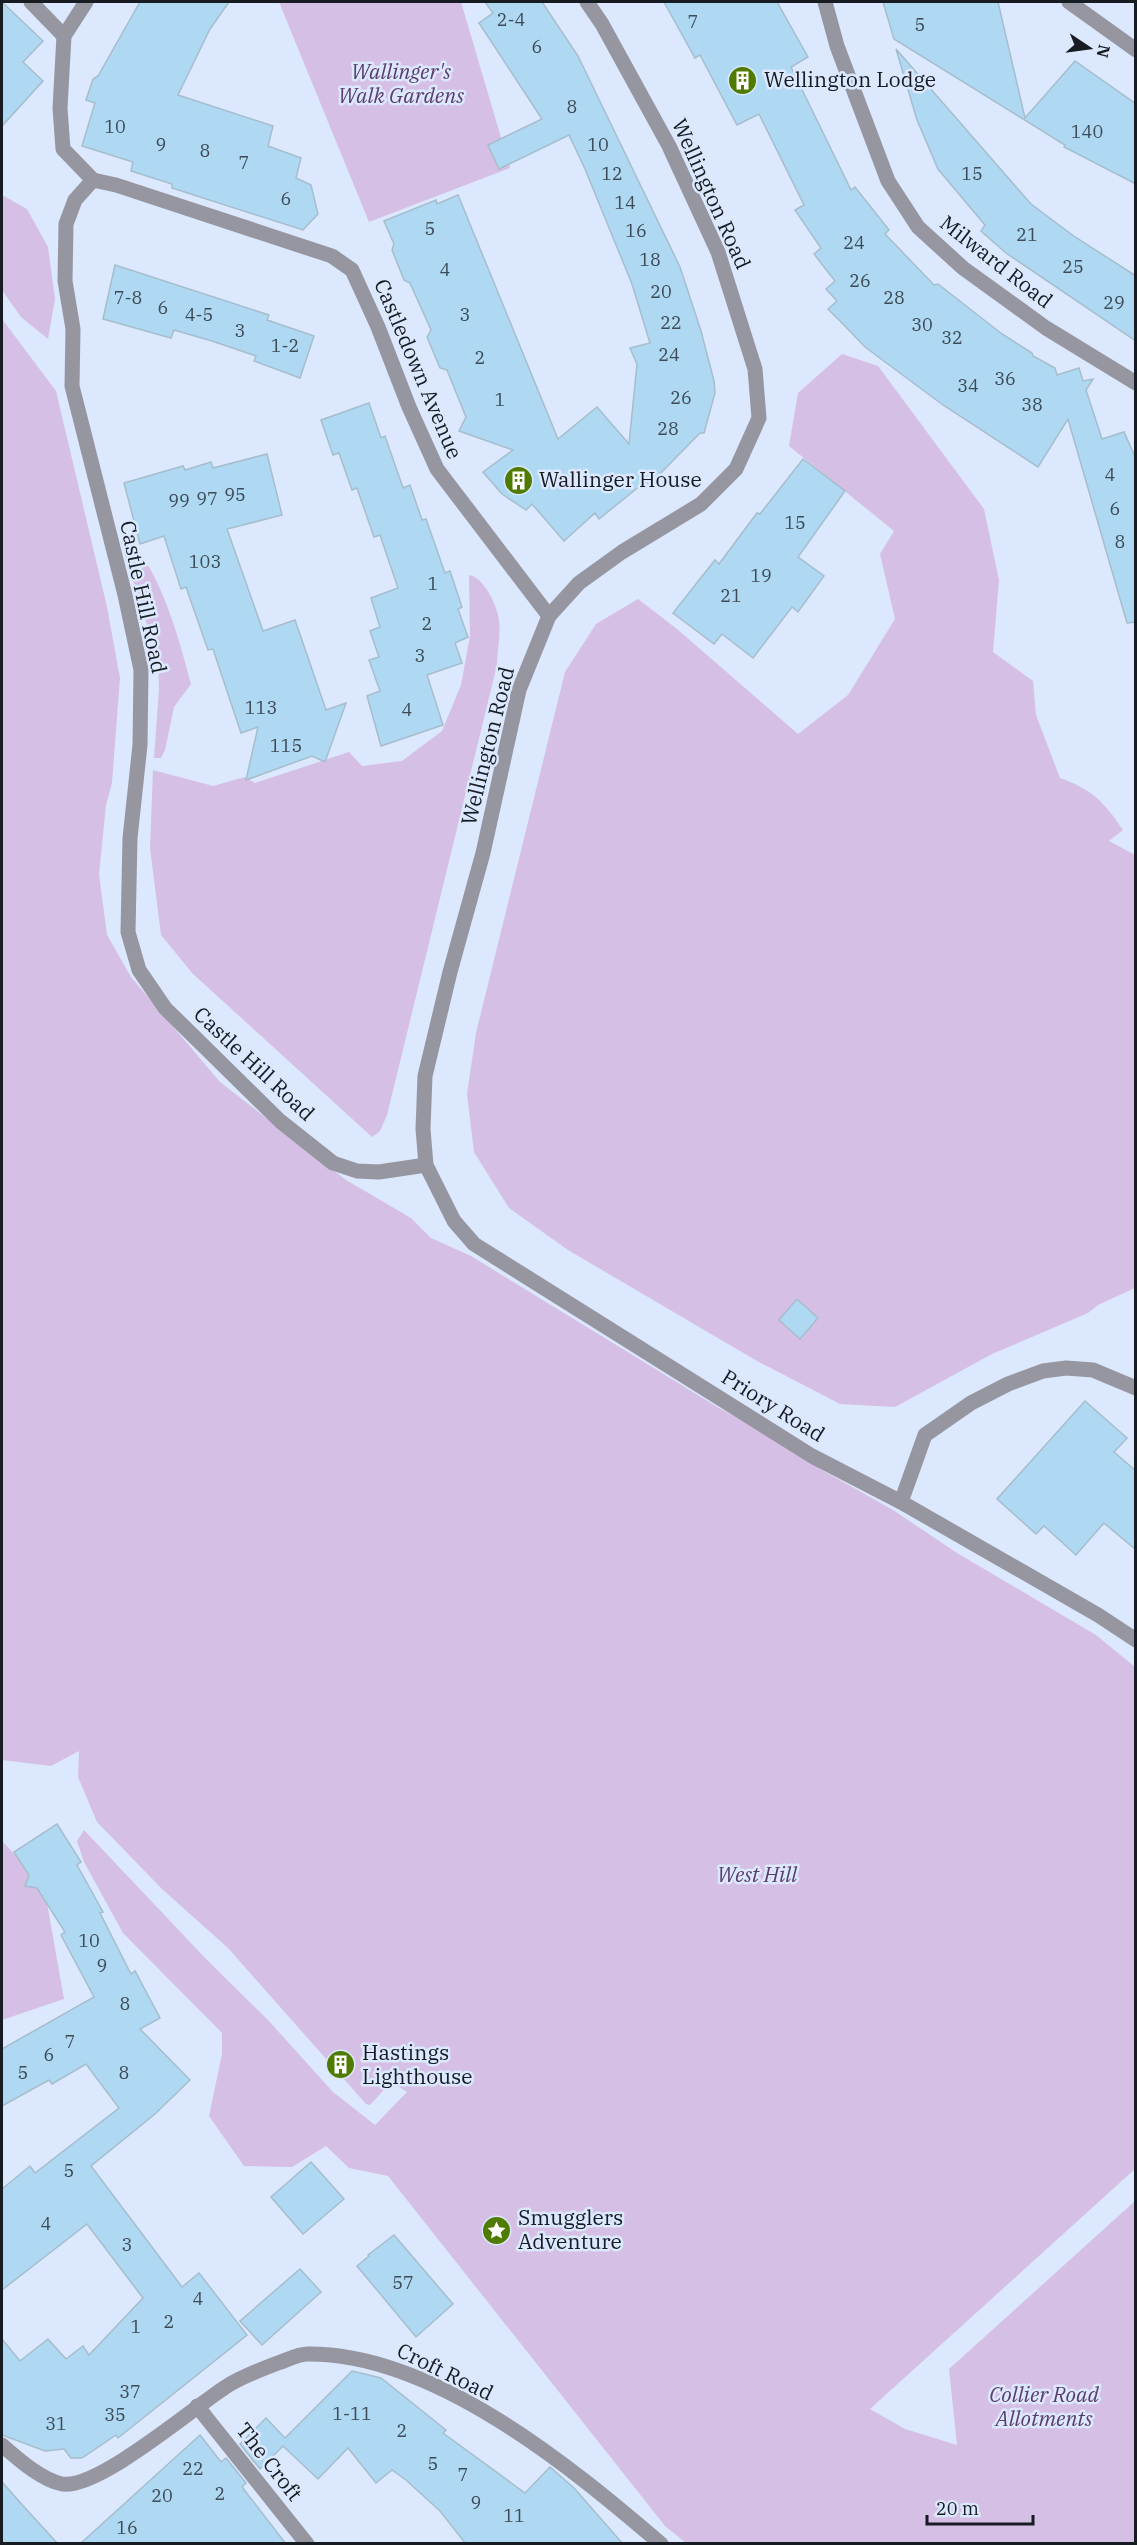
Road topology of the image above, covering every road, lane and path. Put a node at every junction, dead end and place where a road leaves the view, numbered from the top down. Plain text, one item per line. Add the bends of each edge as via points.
1 (31, 2) edge
2 (86, 2) edge
3 (587, 2) edge
4 (825, 2) edge
5 (1069, 2) edge
6 (64, 36) junction
7 (1136, 50) edge
8 (93, 180) junction
9 (1136, 383) edge
10 (549, 616) junction
11 (426, 1165) junction
12 (1136, 1388) edge
13 (901, 1502) junction
14 (1136, 1640) edge
15 (198, 2406) junction
16 (2, 2445) edge
17 (307, 2544) edge
18 (661, 2544) edge

1 - 6 street
2 - 6 street
3 - 10 street, Wellington Road via 669,146 718,252 755,369 759,418 736,469 701,504 579,583
4 - 9 street, Milward Road via 837,46 888,181 918,227 963,268 1018,308
5 - 7 street
6 - 8 street via 60,108 63,149
8 - 10 street, Castledown Avenue via 332,256 352,270 437,469
8 - 11 street, Castle Hill Road via 75,200 66,224 65,281 73,329 72,386 141,670 128,932 139,970 165,1008 280,1121 333,1163 357,1171 380,1172
10 - 11 street, Wellington Road via 519,690 483,853 425,1076
11 - 13 street, Priory Road via 454,1221 474,1244 812,1456
12 - 13 street via 1092,1370 1066,1368 1043,1371 970,1403 925,1435
13 - 14 street, Priory Road
15 - 16 street, Croft Road via 136,2452 91,2478 63,2484 27,2467
15 - 17 street, The Croft
15 - 18 street, Croft Road via 234,2382 304,2354 347,2355 399,2369 464,2401 539,2446

